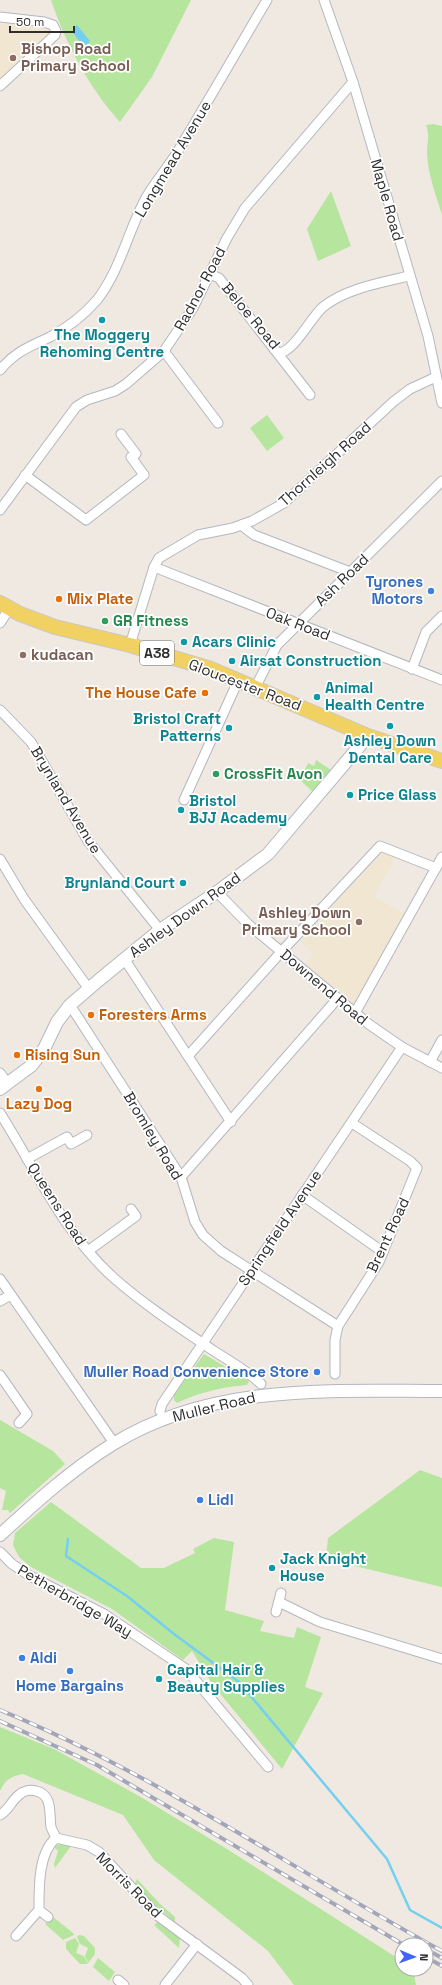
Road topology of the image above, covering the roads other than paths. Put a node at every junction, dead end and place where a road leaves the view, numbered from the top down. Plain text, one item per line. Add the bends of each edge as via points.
1 (267, 0) edge
2 (324, 0) edge
3 (0, 17) edge
4 (352, 82) junction
5 (0, 86) edge
6 (210, 274) junction
7 (409, 276) junction
8 (275, 350) junction
9 (164, 351) junction
10 (0, 370) edge
11 (436, 377) junction
12 (310, 395) dead end
13 (442, 403) edge
14 (218, 423) dead end
15 (121, 434) dead end
16 (25, 475) junction
17 (442, 480) edge
18 (0, 510) edge
19 (241, 525) junction
20 (154, 567) junction
21 (350, 572) junction
22 (5, 606) edge
23 (442, 616) edge
24 (0, 623) edge
25 (297, 624) junction
26 (130, 645) junction
27 (412, 668) junction
28 (442, 680) edge
29 (238, 681) junction
30 (255, 688) junction
31 (0, 710) edge
32 (368, 736) junction
33 (442, 761) edge
34 (184, 800) dead end
35 (442, 857) edge
36 (0, 859) edge
37 (436, 868) junction
38 (217, 892) junction
39 (160, 930) junction
40 (282, 951) junction
41 (124, 960) junction
42 (89, 989) junction
43 (338, 998) junction
44 (70, 1005) junction
45 (355, 1013) junction
46 (442, 1040) edge
47 (402, 1047) junction
48 (188, 1056) junction
49 (430, 1062) junction
50 (442, 1068) edge
51 (0, 1073) edge
52 (4, 1087) edge
53 (0, 1112) edge
54 (231, 1122) junction
55 (352, 1123) junction
56 (87, 1135) dead end
57 (27, 1159) junction
58 (181, 1177) junction
59 (302, 1195) junction
60 (131, 1209) dead end
61 (88, 1251) junction
62 (383, 1252) junction
63 (251, 1270) junction
64 (0, 1279) edge
65 (11, 1295) junction
66 (0, 1302) edge
67 (338, 1326) junction
68 (202, 1343) junction
69 (0, 1375) edge
70 (335, 1383) junction
71 (261, 1384) dead end
72 (442, 1391) edge
73 (160, 1411) dead end
74 (19, 1423) dead end
75 (114, 1444) junction
76 (0, 1535) edge
77 (0, 1552) edge
78 (281, 1593) dead end
79 (279, 1602) junction
80 (276, 1612) dead end
81 (442, 1659) edge
82 (268, 1768) dead end
83 (0, 1815) edge
84 (56, 1838) junction
85 (39, 1910) junction
86 (48, 1917) dead end
87 (16, 1936) dead end
88 (197, 1944) junction
89 (165, 1985) edge
90 (248, 1985) edge

1 - 10 street, Longmead Avenue via 180,147 140,208 120,260 96,300 65,329 23,349 10,358
2 - 4 street, Maple Road
3 - 5 street via 44,22 53,25 56,31 55,35
4 - 6 street, Radnor Road via 245,208 230,232
4 - 7 street, Maple Road
6 - 8 street, Beloe Road via 219,278
6 - 9 street, Radnor Road via 193,308
7 - 8 street, Beloe Road via 366,287 333,301 323,307 288,350 280,353
7 - 11 street, Maple Road via 428,336
8 - 12 street
9 - 14 street
9 - 16 street, Radnor Road via 126,384 76,407
11 - 13 street, Maple Road
11 - 19 street, Thornleigh Road via 410,389 393,402 284,503
15 - 16 street via 136,454 131,457 144,475 86,520
16 - 18 street, Radnor Road
17 - 21 street, Ash Road
19 - 20 street, Thornleigh Road via 198,536 159,558
19 - 21 street via 254,535
20 - 25 street, Oak Road
20 - 26 street, Thornleigh Road
21 - 25 street, Ash Road
22 - 24 street
22 - 26 main road, Gloucester Road / A38 via 55,627
23 - 27 street via 426,632
25 - 27 street, Oak Road
25 - 30 street, Ash Road via 272,651
26 - 29 main road, Gloucester Road / A38 via 211,669
27 - 28 street, Oak Road
29 - 30 main road, Gloucester Road / A38
29 - 34 street
30 - 32 main road, Gloucester Road / A38
31 - 39 street, Brynland Avenue via 31,742 88,842
32 - 33 main road, Gloucester Road / A38
32 - 38 main road, Ashley Down Road via 268,854
35 - 37 street
36 - 42 street via 24,899
37 - 40 street via 380,846
37 - 45 street
38 - 39 main road, Ashley Down Road
38 - 40 street, Downend Road via 248,924
39 - 41 main road, Ashley Down Road
40 - 43 street, Downend Road
40 - 48 street
41 - 42 main road, Ashley Down Road
41 - 48 street
42 - 44 main road, Ashley Down Road
43 - 45 street, Downend Road
43 - 54 street
44 - 52 main road, Ashley Down Road via 31,1066
44 - 58 street, Bromley Road
45 - 47 street, Downend Road
46 - 49 street
47 - 49 street, Downend Road
47 - 55 street, Springfield Avenue
48 - 54 street
49 - 50 street, Downend Road
51 - 52 street
53 - 57 street, Queens Road
54 - 58 street
55 - 59 street, Springfield Avenue
55 - 62 street, Brent Road via 416,1167 415,1176
56 - 57 street via 71,1144 67,1137
57 - 61 street, Queens Road via 58,1211
58 - 63 street, Bromley Road via 194,1222 203,1235 220,1250
59 - 62 street
59 - 63 street, Springfield Avenue
60 - 61 street via 136,1216
61 - 68 street, Queens Road via 114,1278 149,1307
62 - 67 street, Brent Road
63 - 67 street, Bromley Road
63 - 68 street, Springfield Avenue
64 - 65 street
65 - 66 street
65 - 75 street
67 - 70 street, Brent Road via 335,1340
68 - 71 street, Queens Road
68 - 73 street, Springfield Avenue
69 - 74 street via 27,1414
70 - 72 main road, Muller Road
70 - 75 main road, Muller Road via 226,1401 175,1415
75 - 76 main road, Muller Road via 53,1486
77 - 82 street, Petherbridge Way via 30,1576 104,1614 186,1669
78 - 79 street
79 - 80 street
79 - 81 street via 320,1622
83 - 84 street via 25,1791 43,1793 48,1800 51,1828
84 - 85 street via 46,1853
84 - 88 street, Morris Road via 87,1845 99,1852 158,1916
85 - 86 street
85 - 87 street
88 - 89 street
88 - 90 street, Morris Road

